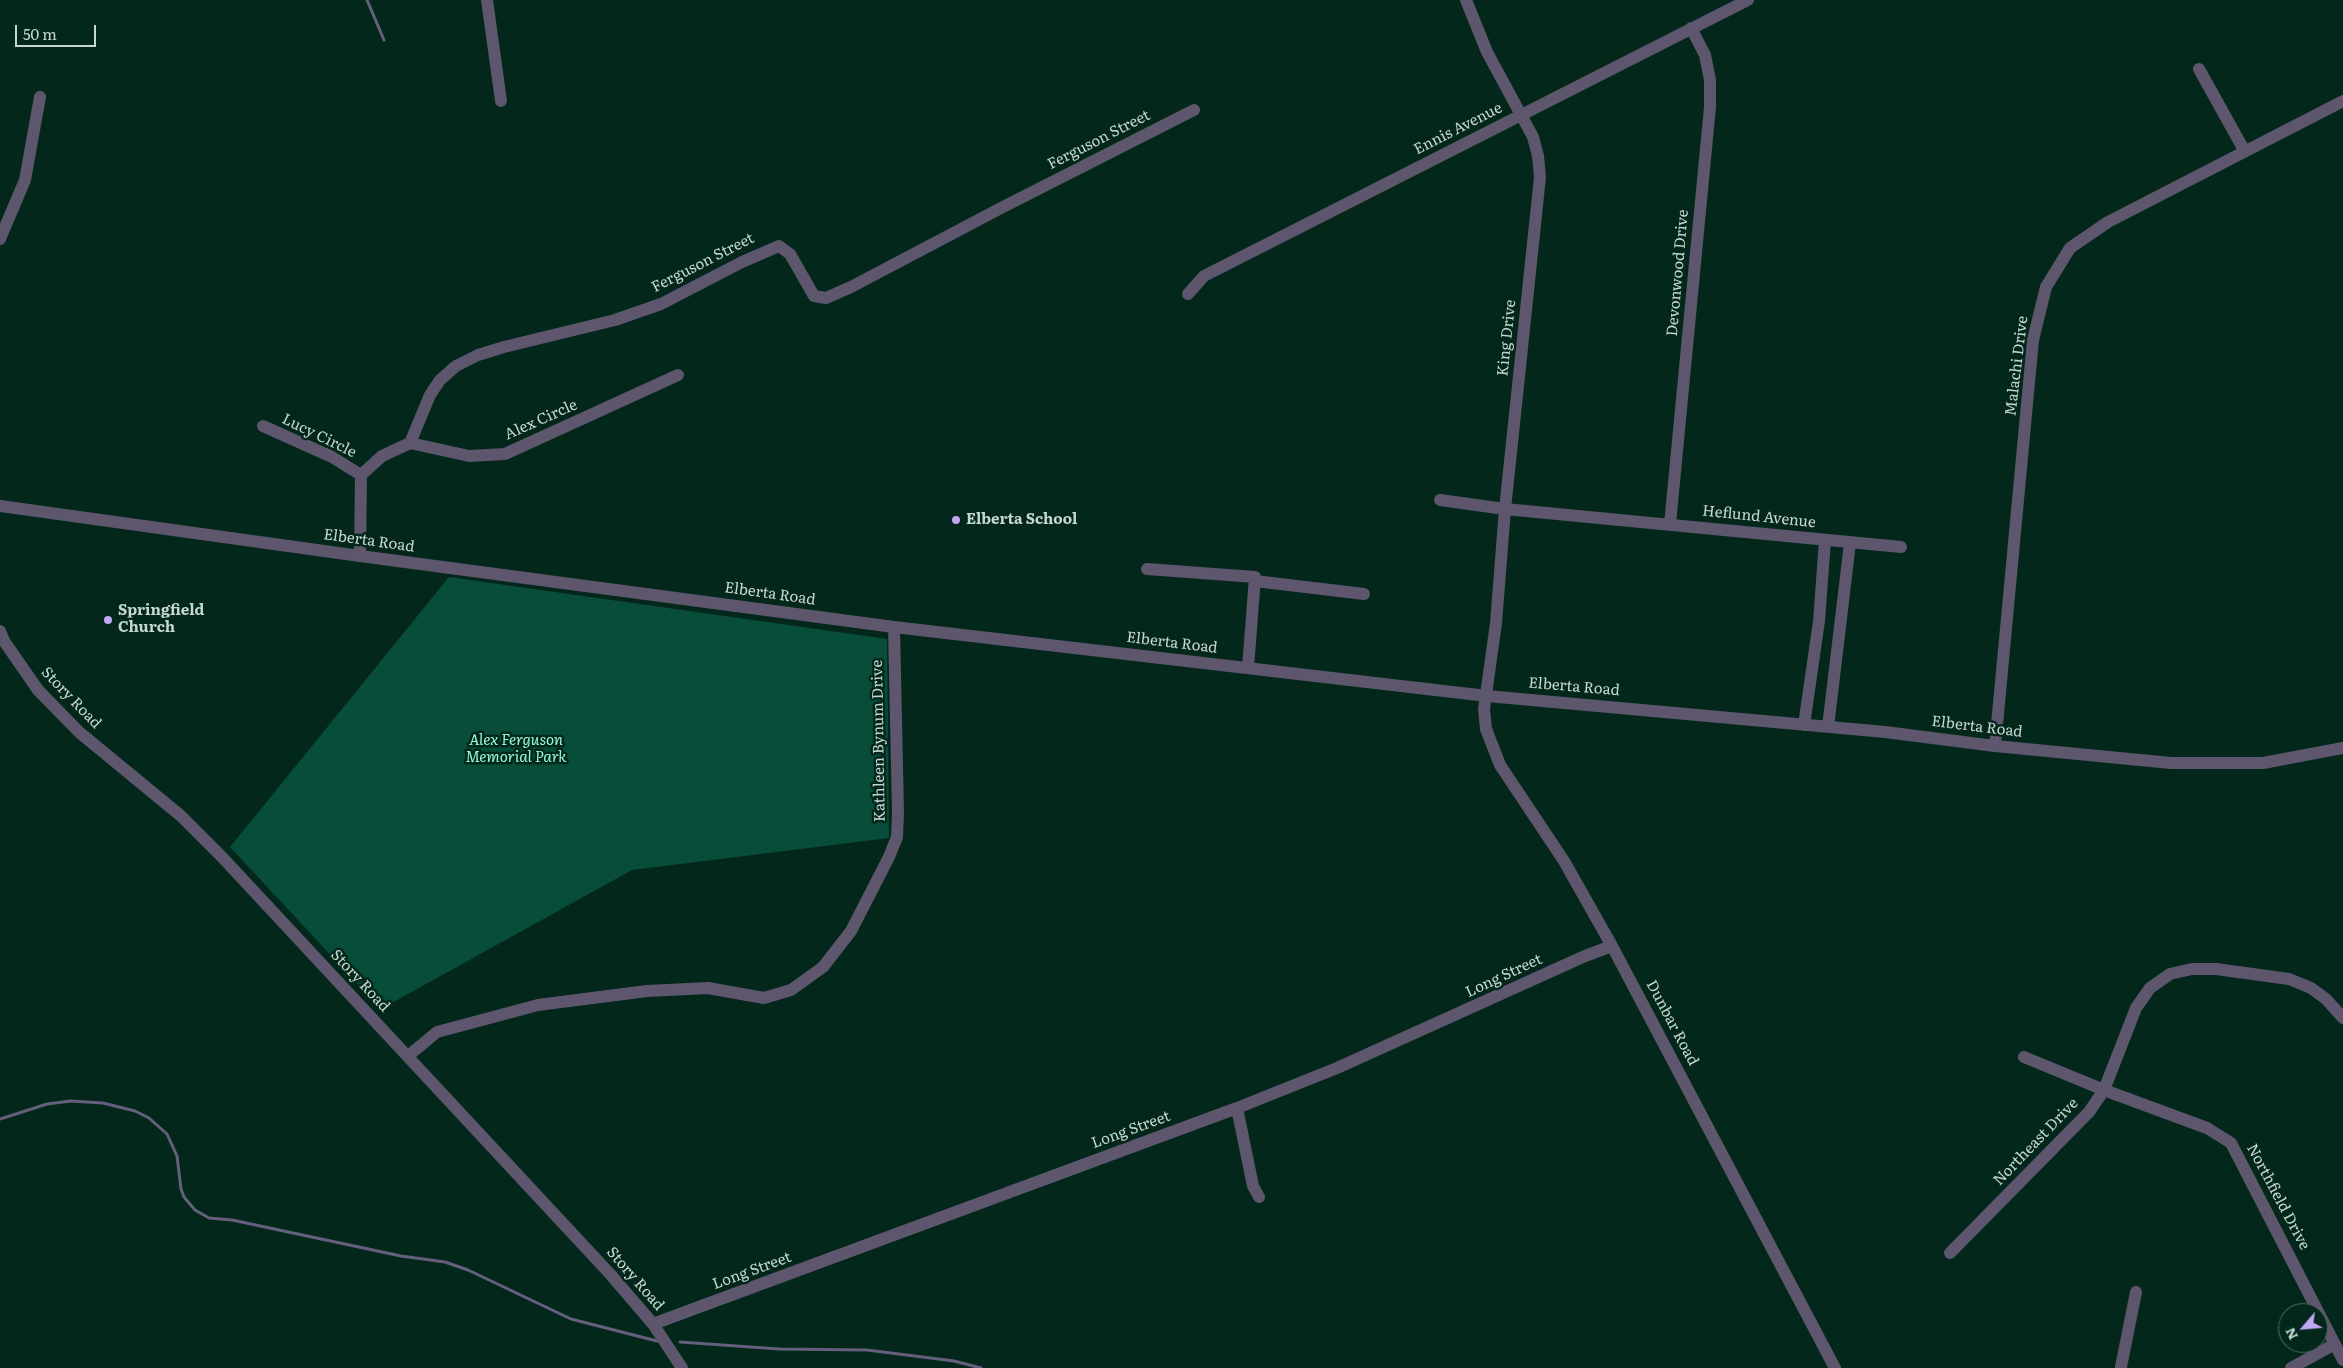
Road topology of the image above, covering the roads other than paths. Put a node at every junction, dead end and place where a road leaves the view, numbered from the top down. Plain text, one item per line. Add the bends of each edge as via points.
1 (487, 0) edge
2 (1466, 0) edge
3 (1748, 0) edge
4 (1691, 28) junction
5 (2199, 69) dead end
6 (40, 97) dead end
7 (501, 101) dead end
8 (2343, 101) edge
9 (1194, 110) dead end
10 (1522, 114) junction
11 (2244, 150) junction
12 (0, 239) edge
13 (1188, 294) dead end
14 (678, 375) dead end
15 (263, 426) dead end
16 (410, 443) junction
17 (361, 475) junction
18 (1440, 500) dead end
19 (0, 506) edge
20 (1505, 509) junction
21 (1670, 524) junction
22 (1825, 540) junction
23 (1850, 543) junction
24 (1901, 547) dead end
25 (360, 556) junction
26 (1148, 569) dead end
27 (1255, 581) junction
28 (1364, 594) dead end
29 (894, 627) junction
30 (0, 631) edge
31 (1248, 668) junction
32 (1487, 696) junction
33 (1804, 725) junction
34 (1828, 727) junction
35 (1995, 746) junction
36 (2343, 748) edge
37 (1612, 946) junction
38 (2343, 1018) edge
39 (408, 1056) junction
40 (2024, 1057) dead end
41 (2104, 1090) junction
42 (1237, 1108) junction
43 (1259, 1197) dead end
44 (1950, 1253) dead end
45 (2136, 1292) dead end
46 (653, 1324) junction
47 (2335, 1344) junction
48 (2343, 1360) edge
49 (682, 1368) edge
50 (1835, 1368) edge
51 (2121, 1368) edge
52 (2291, 1368) edge

1 - 7 street
2 - 10 street, King Drive via 1487,52
3 - 4 street, Ennis Avenue
4 - 10 street, Ennis Avenue
4 - 21 street, Devonwood Drive via 1705,55 1710,80 1710,107
5 - 11 street
6 - 12 street via 25,180
8 - 11 street, Malachi Drive
9 - 16 street, Ferguson Street via 826,298 814,296 790,254 779,246 661,304 615,320 478,355 456,366 440,380 430,395
10 - 13 street, Ennis Avenue via 1204,276
10 - 20 street, King Drive via 1533,137 1540,177
11 - 35 street, Malachi Drive via 2097,229 2070,248 2046,287 2033,340
14 - 16 street, Alex Circle via 505,454 469,456
15 - 17 street, Lucy Circle via 332,457
16 - 17 street via 382,456
17 - 25 street
18 - 20 street, Heflund Avenue
19 - 25 street, Elberta Road
20 - 21 street, Heflund Avenue
20 - 32 street, King Drive
21 - 22 street, Heflund Avenue
22 - 23 street
22 - 33 street, Heflund Avenue via 1819,620
23 - 24 street
23 - 34 street
25 - 29 street, Elberta Road
26 - 27 street via 1255,577
27 - 28 street
27 - 31 street
29 - 31 street, Elberta Road
29 - 39 street, Kathleen Bynum Drive via 897,837 851,931 822,968 791,990 764,998 708,988 647,991 538,1005 437,1032
30 - 39 street, Story Road via 38,690 79,732 181,816
31 - 32 street, Elberta Road
32 - 33 street, Elberta Road
32 - 37 street, Dunbar Road via 1484,709 1486,729 1500,765 1559,854
33 - 34 street, Elberta Road
34 - 35 street, Elberta Road
35 - 36 street, Elberta Road via 2171,763 2219,764 2288,760
37 - 42 street, Long Street via 1346,1064
37 - 50 street, Dunbar Road
38 - 41 street, Northeast Drive via 2311,988 2289,979 2216,968 2170,974 2150,988 2136,1008
39 - 46 street, Story Road via 612,1275
40 - 41 street, Northfield Drive
41 - 44 street, Northeast Drive via 2075,1128
41 - 47 street, Northfield Drive via 2207,1128 2230,1143
42 - 43 street via 1253,1186
42 - 46 street, Long Street
45 - 51 street
46 - 49 street, Story Road
47 - 48 street, Northfield Drive
47 - 52 street

